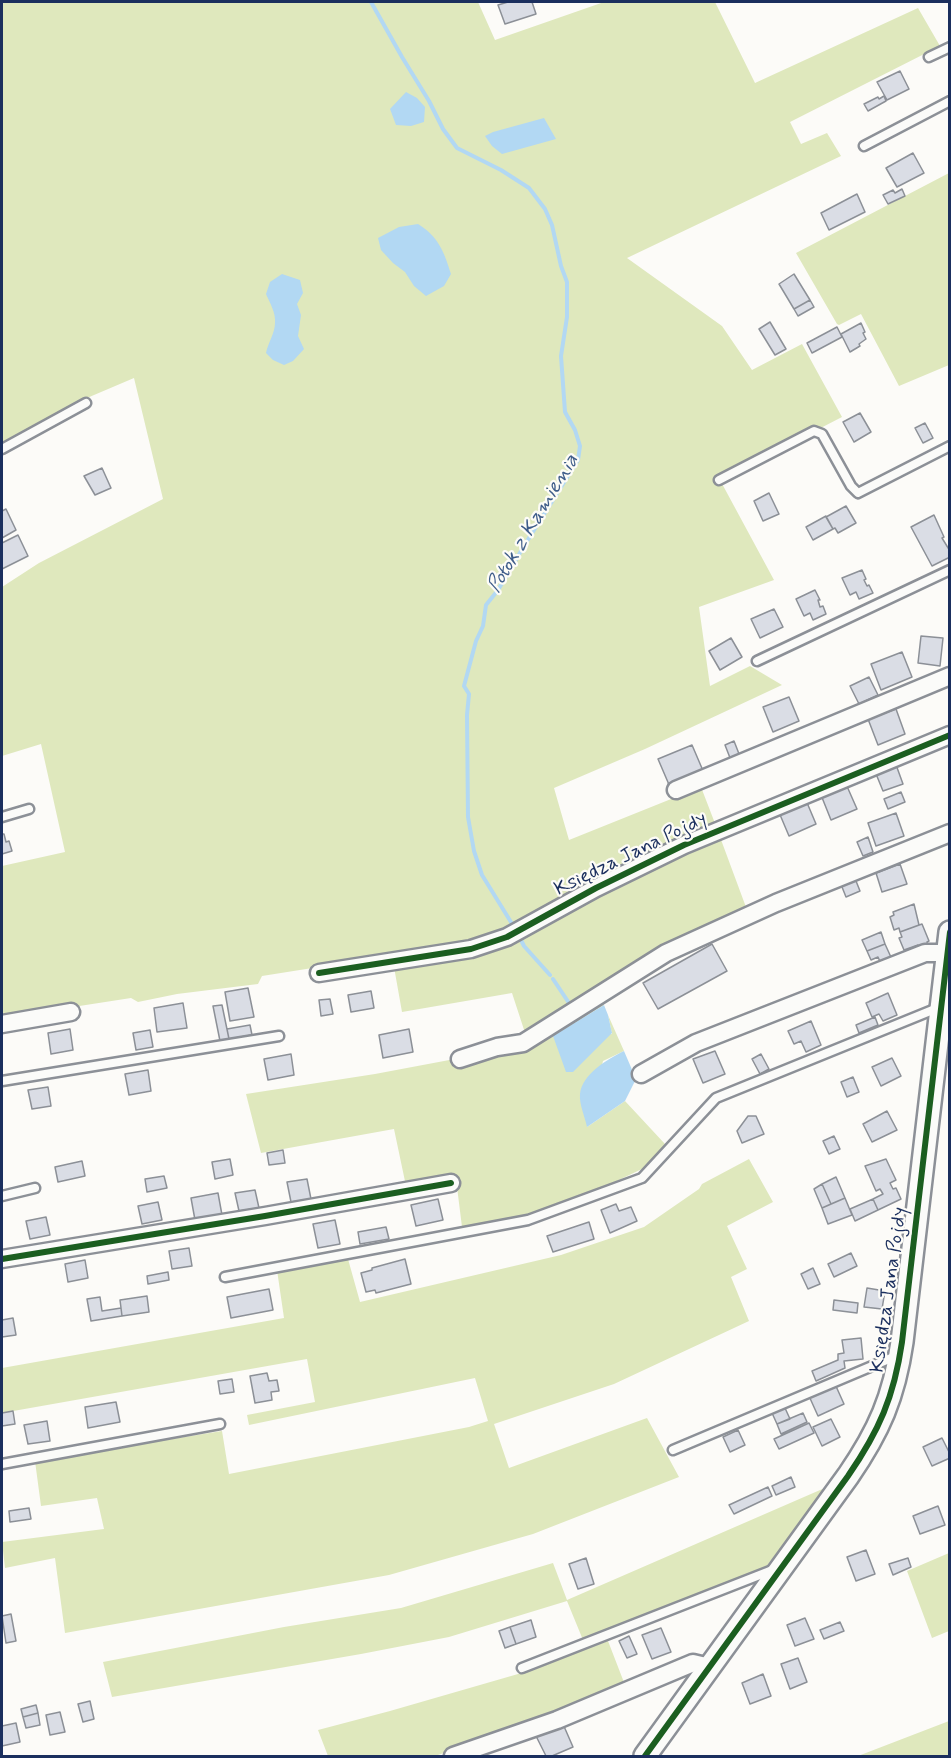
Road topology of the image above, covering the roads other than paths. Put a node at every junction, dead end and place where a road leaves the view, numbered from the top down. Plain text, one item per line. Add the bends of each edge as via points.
1 (950, 47) edge
2 (929, 57) dead end
3 (950, 101) edge
4 (864, 146) dead end
5 (86, 403) dead end
6 (950, 446) edge
7 (2, 449) edge
8 (719, 480) dead end
9 (950, 570) edge
10 (757, 661) dead end
11 (950, 676) edge
12 (950, 735) edge
13 (676, 790) dead end
14 (29, 808) dead end
15 (2, 817) edge
16 (950, 833) edge
17 (948, 944) edge
18 (319, 973) dead end
19 (944, 999) edge
20 (71, 1012) dead end
21 (2, 1024) edge
22 (279, 1036) dead end
23 (460, 1059) dead end
24 (641, 1074) dead end
25 (2, 1081) edge
26 (451, 1183) dead end
27 (35, 1188) dead end
28 (2, 1196) edge
29 (2, 1259) edge
30 (225, 1277) dead end
31 (900, 1354) junction
32 (220, 1424) dead end
33 (673, 1450) dead end
34 (2, 1464) edge
35 (784, 1566) junction
36 (710, 1667) junction
37 (522, 1668) dead end
38 (453, 1756) edge
39 (645, 1756) edge

1 - 2 lane
3 - 4 lane
5 - 7 lane
6 - 8 lane via 858,493 822,434 814,431
9 - 10 lane
11 - 13 street
12 - 18 street, Księdza Jana Pojdy via 656,858 495,942
14 - 15 lane
16 - 23 street via 776,903 666,953 523,1043
17 - 19 street, Księdza Jana Pojdy
17 - 24 street via 696,1043
19 - 30 lane via 716,1098 642,1178 528,1220
19 - 31 street, Księdza Jana Pojdy
20 - 21 street
22 - 25 lane
26 - 29 street
27 - 28 lane
31 - 33 lane
31 - 35 street, Księdza Jana Pojdy via 893,1388 876,1432
32 - 34 lane
35 - 36 street, Księdza Jana Pojdy
35 - 37 lane
36 - 38 street via 693,1663 557,1720
36 - 39 street, Księdza Jana Pojdy

